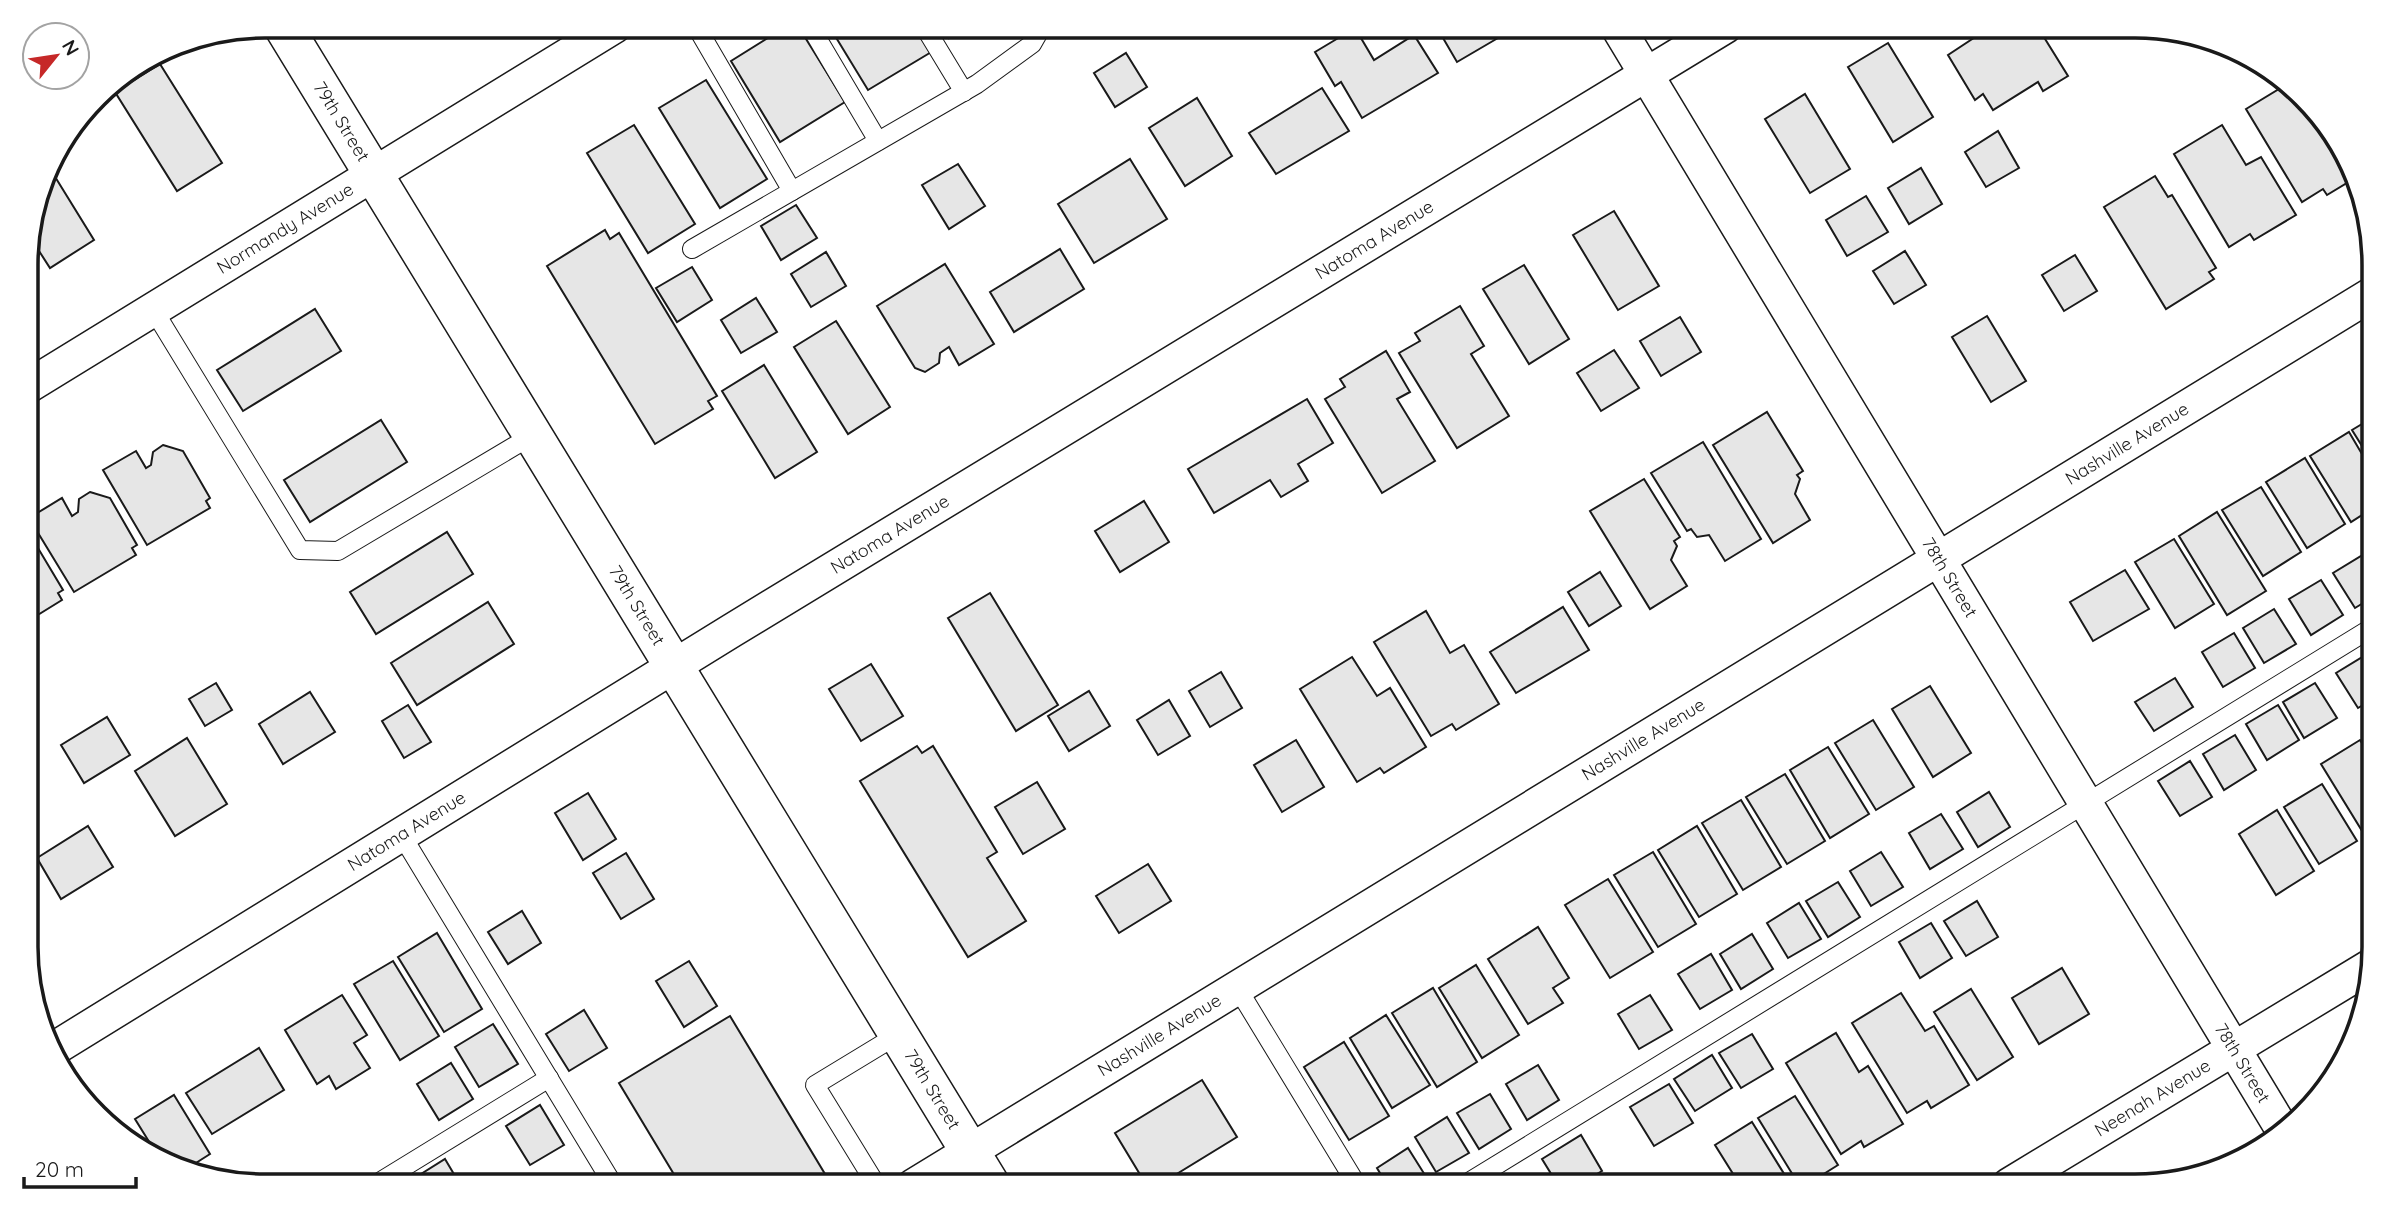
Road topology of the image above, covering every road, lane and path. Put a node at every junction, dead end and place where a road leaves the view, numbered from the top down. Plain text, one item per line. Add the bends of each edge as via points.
1 (290, 38) edge
2 (595, 38) edge
3 (703, 38) edge
4 (817, 38) edge
5 (931, 38) edge
6 (1035, 38) edge
7 (1624, 38) edge
8 (1706, 38) edge
9 (1646, 75) junction
10 (964, 92) junction
11 (878, 141) junction
12 (373, 173) junction
13 (792, 191) junction
14 (692, 249) dead end
15 (2362, 299) edge
16 (153, 309) junction
17 (39, 380) edge
18 (533, 435) junction
19 (1940, 559) junction
20 (2362, 634) edge
21 (674, 666) junction
22 (2083, 803) junction
23 (401, 834) junction
24 (2360, 972) edge
25 (1238, 989) junction
26 (899, 1034) junction
27 (61, 1044) edge
28 (2234, 1049) junction
29 (549, 1077) junction
30 (2278, 1122) edge
31 (969, 1150) junction
32 (1350, 1173) edge
33 (1483, 1173) edge
34 (2029, 1173) edge
35 (392, 1174) edge
36 (607, 1174) edge
37 (869, 1174) edge
38 (932, 1174) edge
39 (983, 1174) edge

1 - 12 main road, 79th Street
2 - 12 street, Normandy Avenue
3 - 13 lane
4 - 11 lane
5 - 10 lane
6 - 10 lane
7 - 9 street, 78th Street
8 - 9 street, Natoma Avenue
9 - 19 street, 78th Street
9 - 21 street, Natoma Avenue
10 - 11 lane
11 - 13 lane
12 - 16 street, Normandy Avenue
12 - 18 main road, 79th Street
13 - 14 lane
15 - 19 street, Nashville Avenue
16 - 17 street, Normandy Avenue
16 - 18 lane via 300,550 338,551
18 - 21 main road, 79th Street
19 - 22 street, 78th Street
19 - 25 street, Nashville Avenue
20 - 22 lane
21 - 23 street, Natoma Avenue
21 - 26 main road, 79th Street
22 - 28 street, 78th Street
22 - 33 lane
23 - 27 street, Natoma Avenue
23 - 29 lane
24 - 28 street, Neenah Avenue
25 - 31 street, Nashville Avenue
25 - 32 lane
26 - 31 main road, 79th Street
26 - 37 lane via 815,1085
28 - 30 street, 78th Street
28 - 34 street, Neenah Avenue
29 - 35 lane
29 - 36 lane
31 - 38 street, Nashville Avenue
31 - 39 main road, 79th Street

